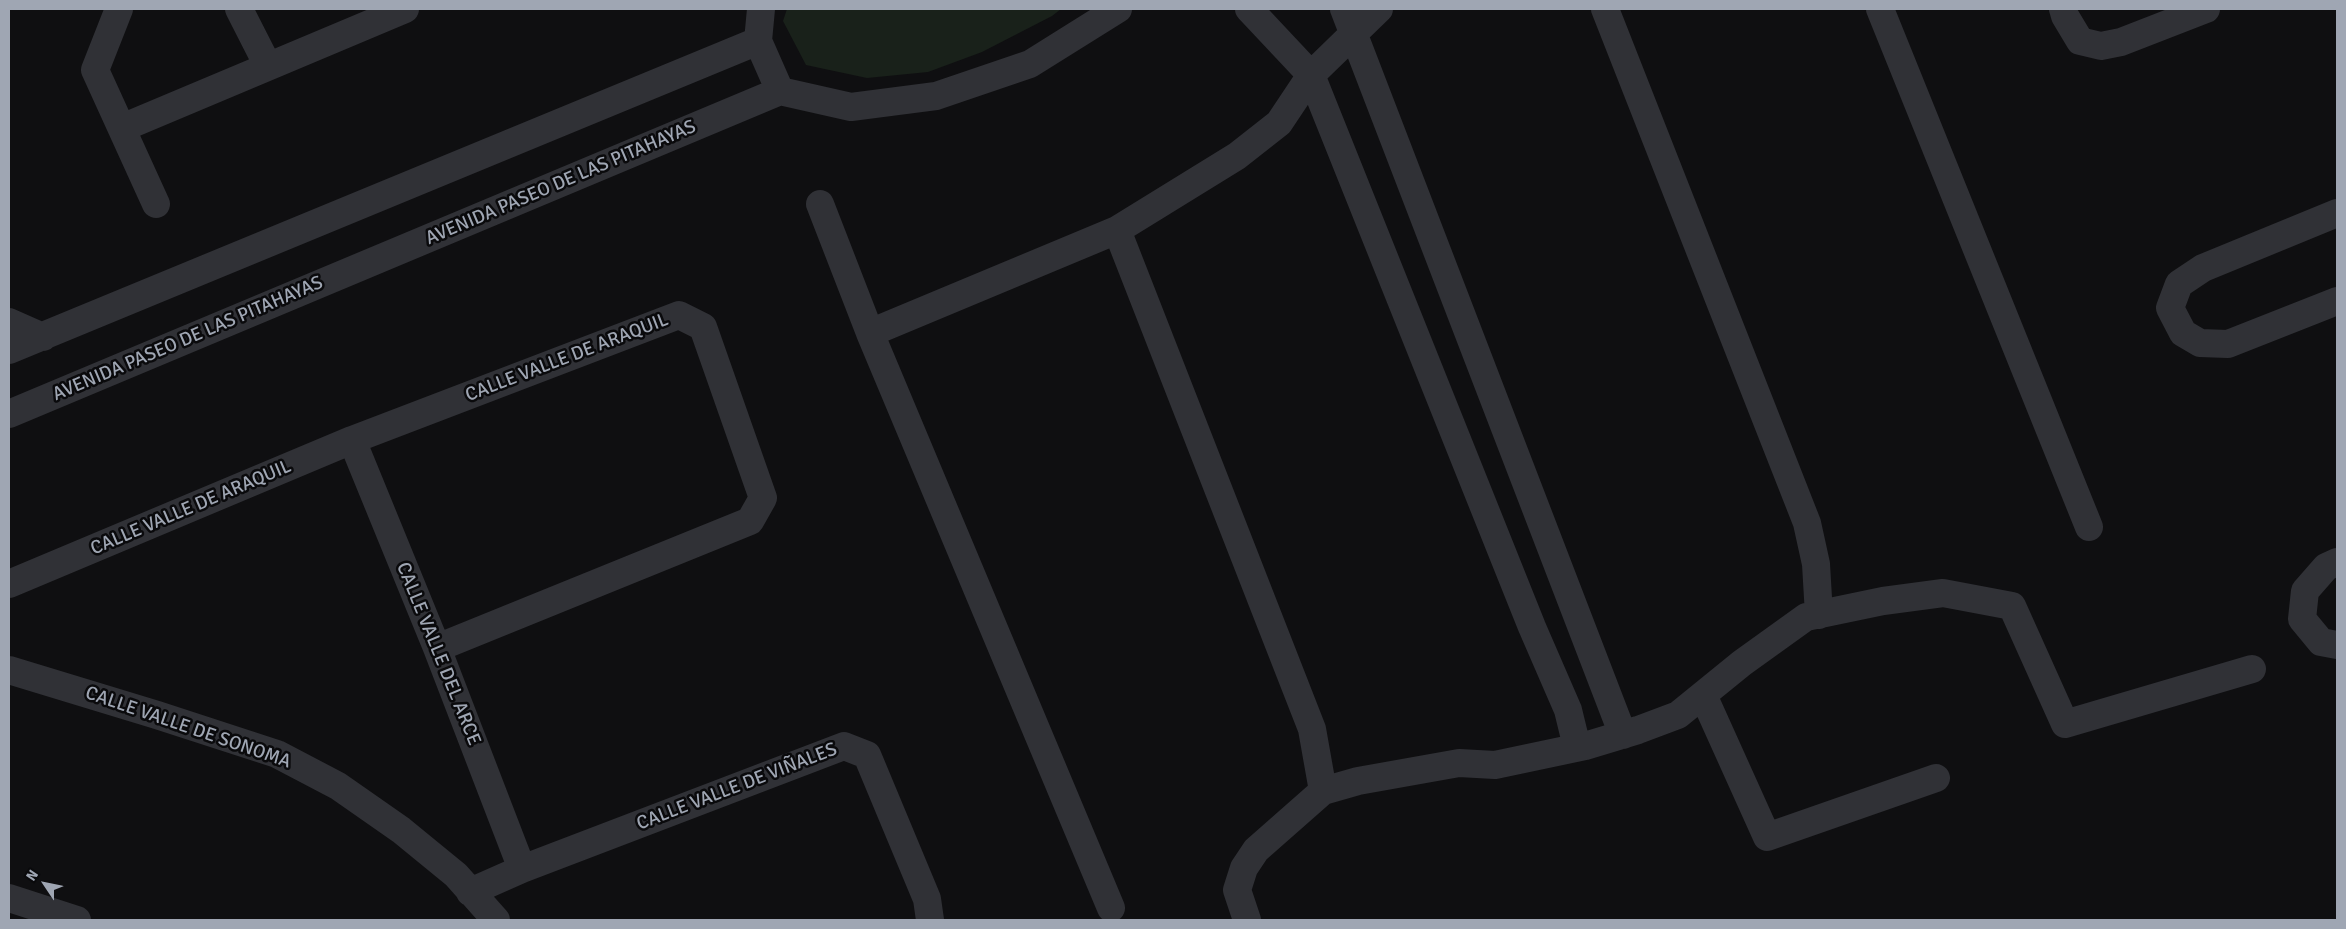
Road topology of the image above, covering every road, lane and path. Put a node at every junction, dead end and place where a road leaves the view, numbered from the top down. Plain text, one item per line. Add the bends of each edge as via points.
1 (119, 9) edge
2 (239, 9) edge
3 (405, 9) edge
4 (761, 9) edge
5 (1118, 9) edge
6 (1249, 9) edge
7 (1344, 9) edge
8 (1378, 9) edge
9 (1605, 9) edge
10 (1880, 9) edge
11 (2063, 9) edge
12 (2206, 9) edge
13 (1353, 35) junction
14 (758, 41) junction
15 (268, 66) junction
16 (1311, 75) junction
17 (780, 91) junction
18 (122, 128) junction
19 (156, 204) dead end
20 (820, 204) dead end
21 (2337, 213) edge
22 (1117, 230) junction
23 (2337, 301) edge
24 (9, 322) edge
25 (870, 333) junction
26 (43, 337) junction
27 (9, 350) edge
28 (9, 414) edge
29 (352, 440) junction
30 (2089, 527) dead end
31 (2337, 562) edge
32 (9, 584) edge
33 (1819, 614) junction
34 (2337, 645) edge
35 (437, 648) junction
36 (2252, 669) dead end
37 (9, 670) edge
38 (1702, 695) junction
39 (1623, 735) junction
40 (1577, 747) junction
41 (1936, 778) dead end
42 (1322, 791) junction
43 (522, 869) junction
44 (470, 892) junction
45 (9, 898) edge
46 (1111, 908) dead end
47 (77, 920) edge
48 (496, 920) edge
49 (930, 920) edge
50 (1247, 920) edge

1 - 18 street via 95,70
2 - 15 street
3 - 15 street
4 - 14 street
5 - 17 street via 1030,64 936,96 851,107
6 - 16 street
7 - 13 street
8 - 13 street
9 - 33 street via 1807,523 1816,564
10 - 30 street
11 - 12 street via 2080,41 2101,46 2121,42
13 - 16 street
13 - 39 street
14 - 17 street
14 - 26 street
15 - 18 street
16 - 22 street via 1279,123 1237,156
16 - 40 street via 1568,710
17 - 28 street, AVENIDA PASEO DE LAS PITAHAYAS
18 - 19 street
20 - 25 street
21 - 23 street via 2203,268 2179,284 2170,308 2183,333 2200,343 2228,344
22 - 25 street
22 - 42 street via 1312,729
24 - 26 street
25 - 46 street
26 - 27 street
29 - 32 street, CALLE VALLE DE ARAQUIL
29 - 35 street, CALLE VALLE DEL ARCE
29 - 35 street, CALLE VALLE DE ARAQUIL via 679,315 703,327 763,498 750,522
31 - 34 street via 2326,567 2305,591 2302,619 2321,642
33 - 36 street via 1943,593 2012,606 2066,724
33 - 38 street via 1806,618
35 - 43 street, CALLE VALLE DEL ARCE
37 - 44 street, CALLE VALLE DE SONOMA via 277,754 338,786 401,830 456,875
38 - 39 street via 1678,715
38 - 41 street via 1767,837
39 - 40 street
40 - 42 street via 1496,765 1459,763 1412,771
42 - 50 street via 1256,850 1244,868 1238,890
43 - 44 street, CALLE VALLE DE VIÑALES
43 - 49 street, CALLE VALLE DE VIÑALES via 844,746 867,755 927,899
44 - 48 street, CALLE VALLE DE SONOMA
45 - 47 street

